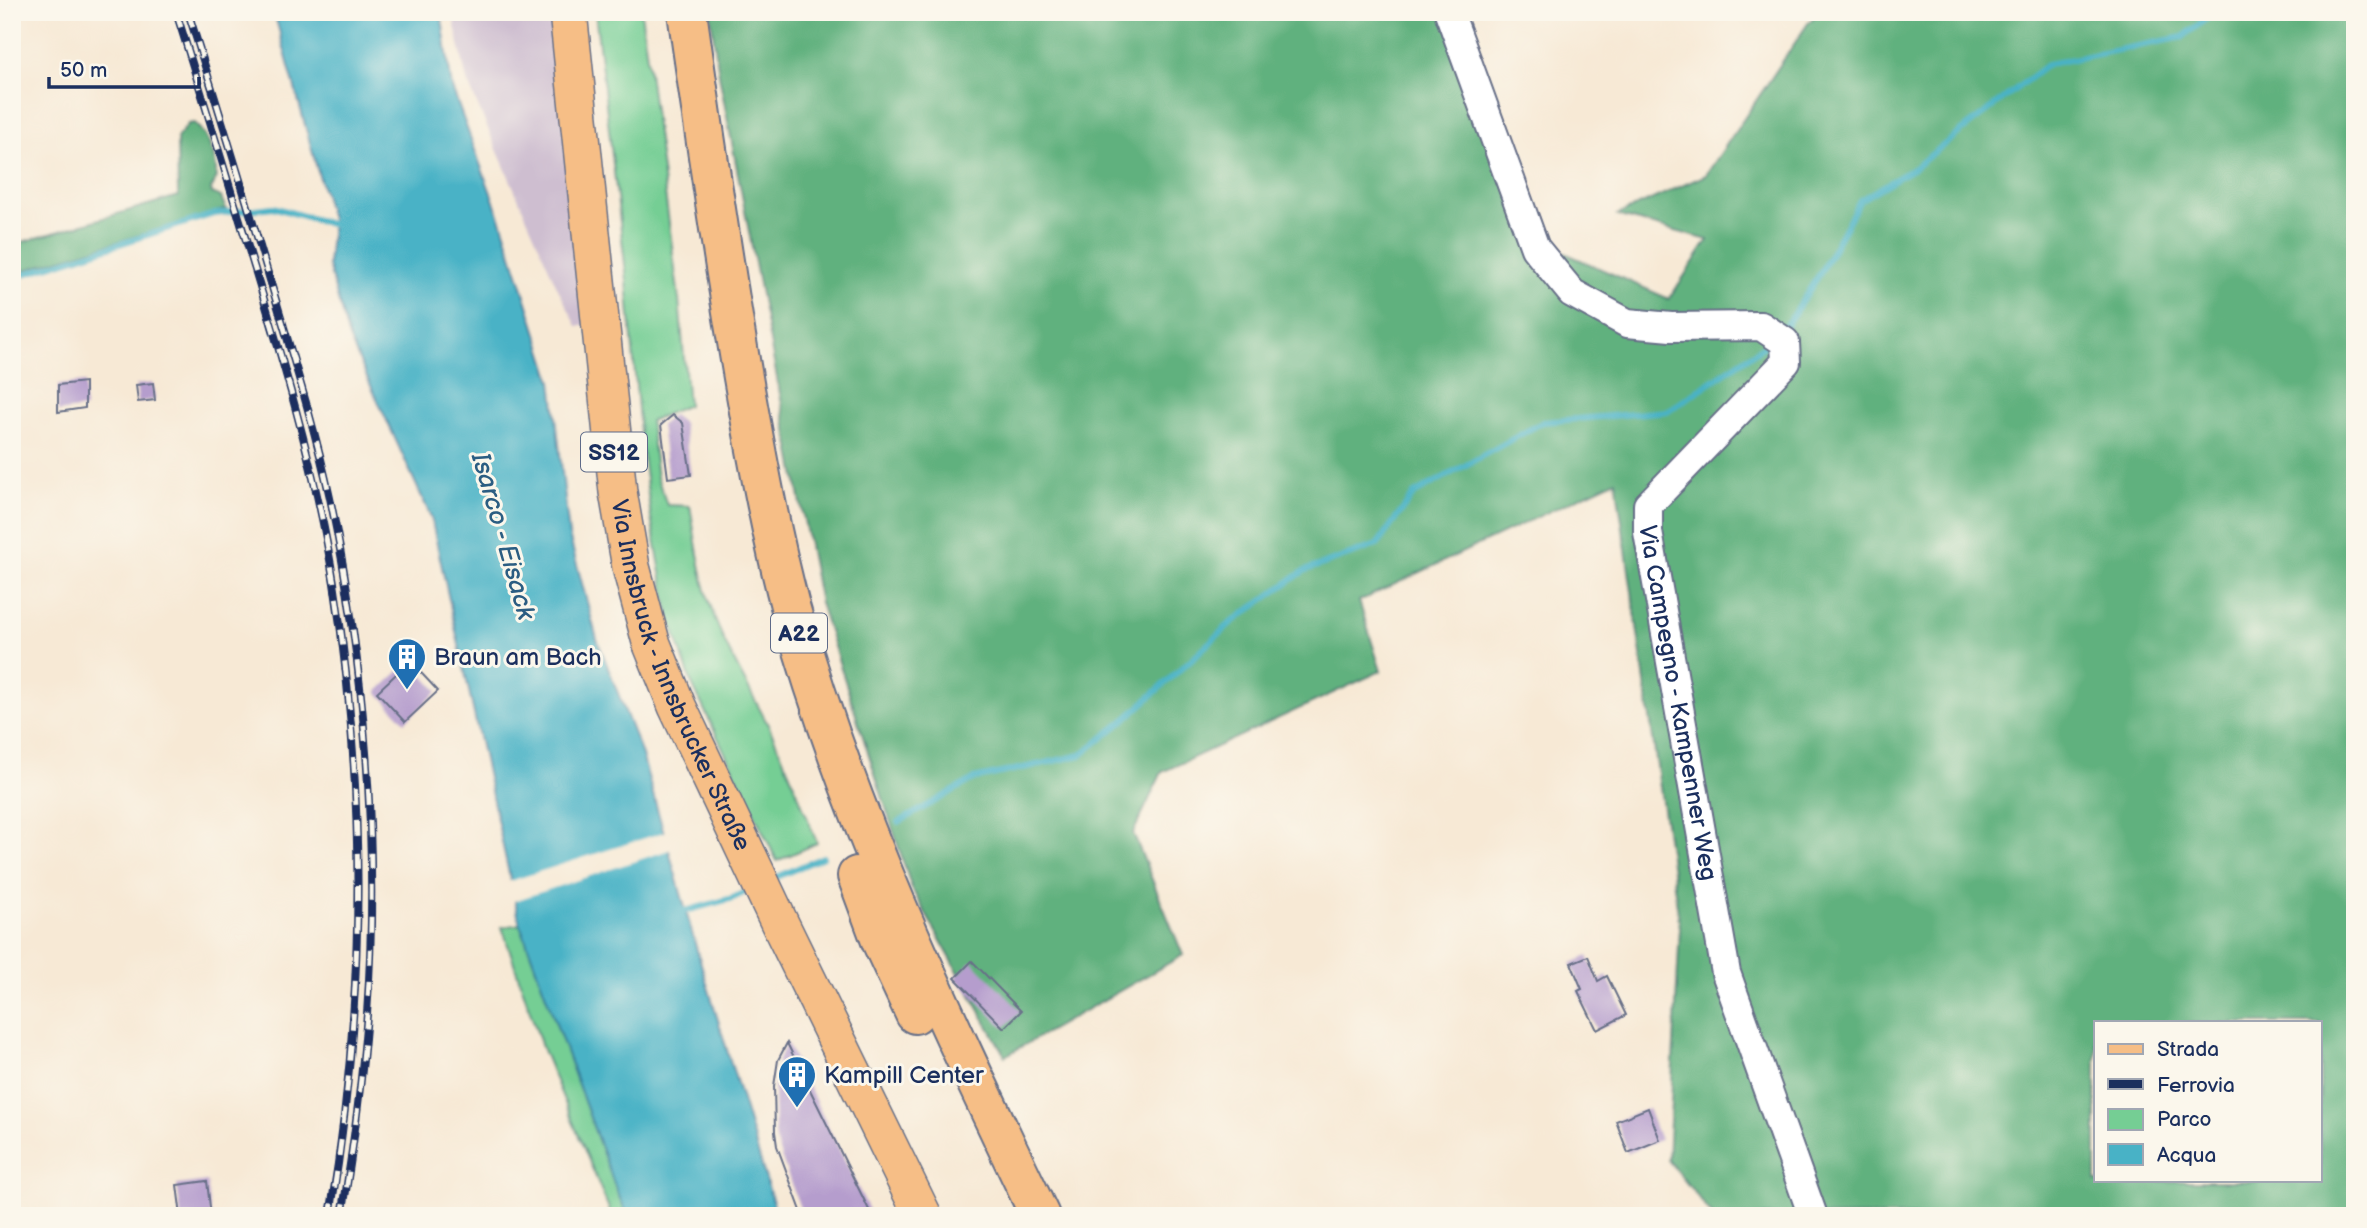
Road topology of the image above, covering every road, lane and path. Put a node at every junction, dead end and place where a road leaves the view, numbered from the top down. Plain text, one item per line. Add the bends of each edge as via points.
1 (568, 12) edge
2 (663, 12) edge
3 (687, 12) edge
4 (1449, 12) edge
5 (923, 1216) edge
6 (1012, 1216) edge
7 (1041, 1216) edge
8 (1813, 1216) edge

1 - 5 main road, Via Innsbruck - Innsbrucker Straße / SS12 via 618,492 651,642
2 - 6 highway, A22 via 748,533 809,744 881,942
3 - 7 highway, A22 via 730,300 769,523 791,607 843,771 905,928
4 - 8 street, Via Campegno - Kampenner Weg via 1535,248 1572,293 1627,323 1761,326 1785,342 1786,362 1648,505 1648,532 1726,973

